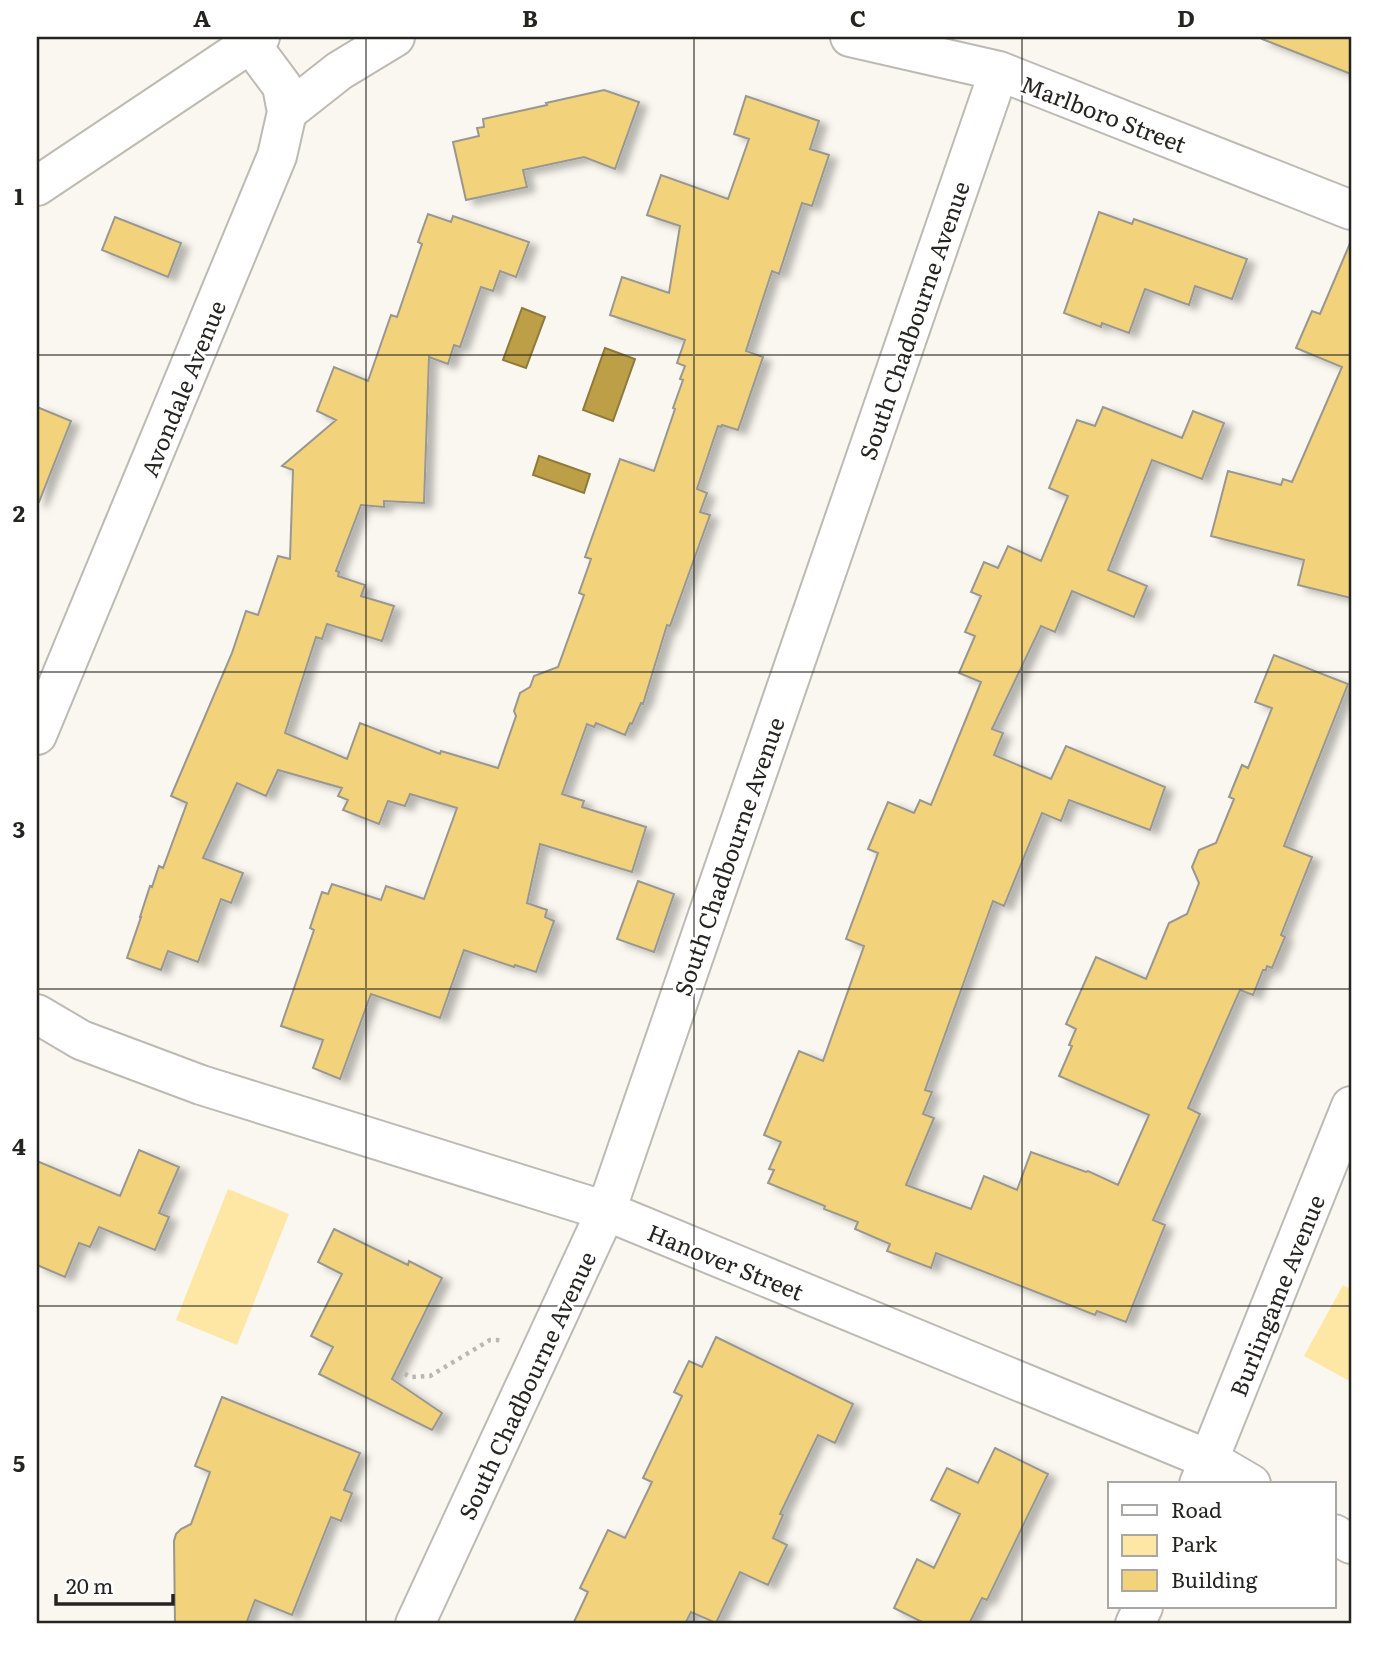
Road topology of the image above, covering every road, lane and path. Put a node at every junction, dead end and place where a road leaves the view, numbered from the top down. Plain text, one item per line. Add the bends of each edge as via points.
1 (396, 37) edge
2 (850, 37) edge
3 (255, 40) edge
4 (999, 71) junction
5 (287, 112) junction
6 (37, 186) edge
7 (1351, 210) edge
8 (37, 735) edge
9 (37, 1014) edge
10 (37, 1046) edge
11 (184, 1079) junction
12 (1351, 1106) edge
13 (606, 1211) junction
14 (538, 1359) junction
15 (397, 1370) dead end
16 (1204, 1472) edge
17 (1243, 1482) edge
18 (1336, 1535) edge
19 (1351, 1545) edge
20 (1143, 1608) edge
21 (415, 1624) edge
22 (1135, 1624) edge

1 - 5 street via 339,71
2 - 4 street, Marlboro Street
3 - 5 street, Avondale Avenue via 282,86
3 - 6 street
4 - 7 street, Marlboro Street
4 - 13 street, South Chadbourne Avenue
5 - 8 street, Avondale Avenue via 277,156
9 - 11 street, Hanover Street via 81,1040
10 - 11 street, Hanover Street
11 - 13 street, Hanover Street
12 - 16 street, Burlingame Avenue
13 - 14 street, South Chadbourne Avenue
13 - 16 street, Hanover Street
14 - 15 path via 497,1339 430,1376 411,1377
14 - 21 street, South Chadbourne Avenue
16 - 17 street, Hanover Street
18 - 19 street
20 - 22 street

